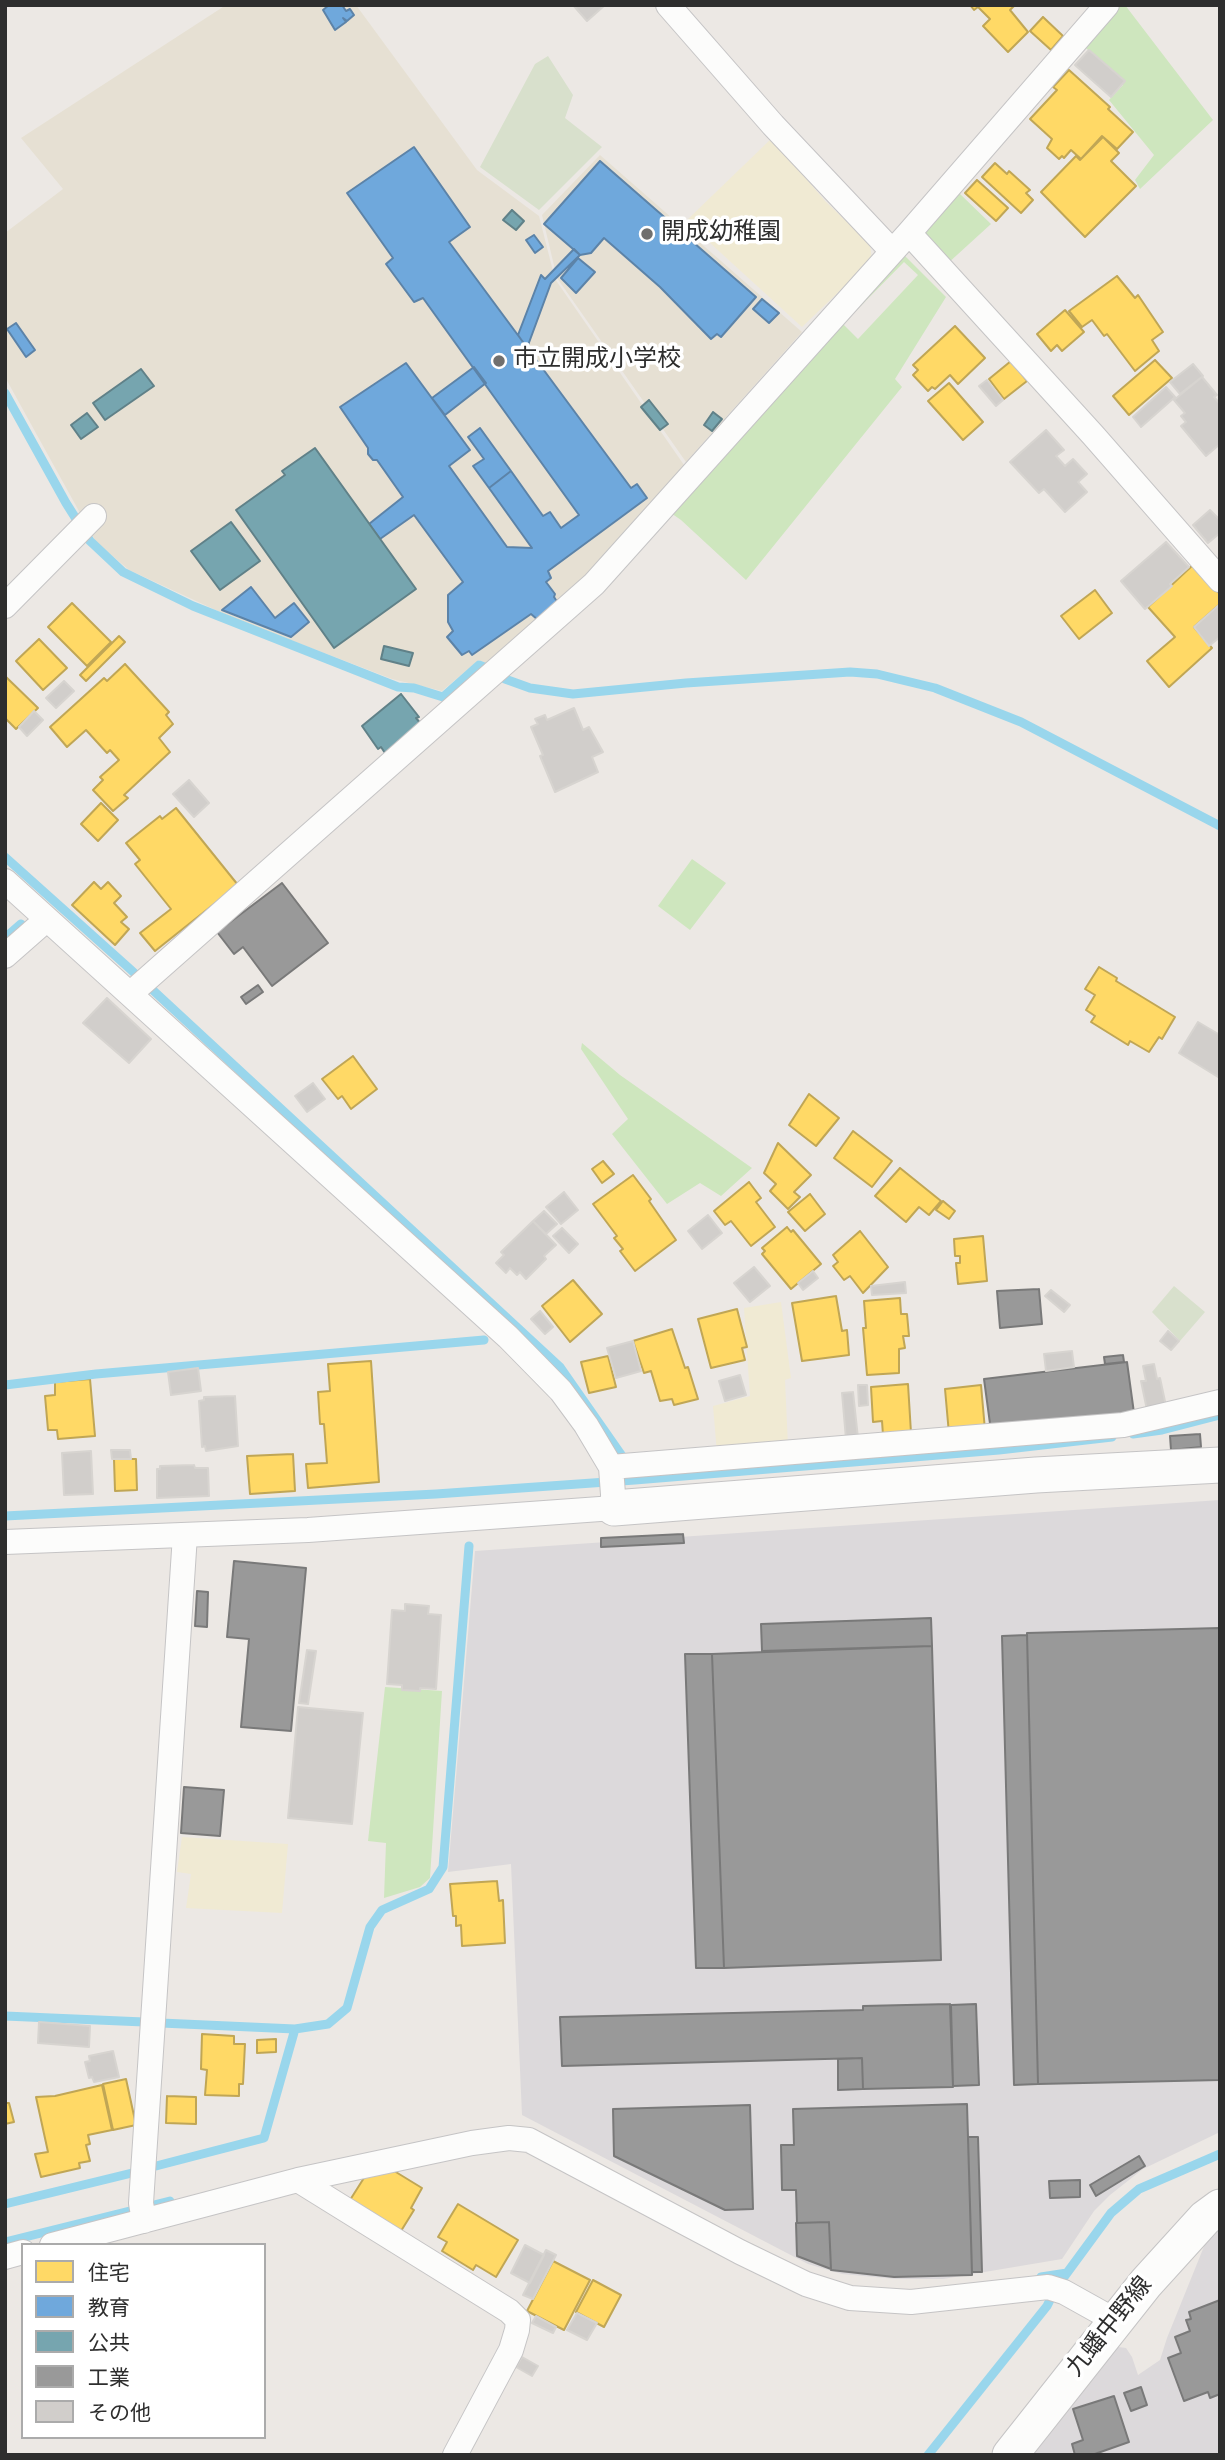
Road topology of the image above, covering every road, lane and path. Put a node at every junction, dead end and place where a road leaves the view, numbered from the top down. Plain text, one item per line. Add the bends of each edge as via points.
1 (668, 5) edge
2 (1107, 5) edge
3 (900, 242) junction
4 (86, 524) dead end
5 (1220, 580) edge
6 (5, 607) edge
7 (5, 881) edge
8 (46, 920) junction
9 (5, 956) edge
10 (139, 985) junction
11 (1220, 1402) edge
12 (1220, 1465) edge
13 (617, 1478) junction
14 (185, 1535) junction
15 (5, 1542) edge
16 (298, 2180) junction
17 (1220, 2207) edge
18 (142, 2212) junction
19 (57, 2243) edge
20 (1116, 2320) junction
21 (455, 2455) edge
22 (1010, 2455) edge

1 - 3 street via 773,125
2 - 3 street
3 - 5 street via 1093,435
3 - 10 street via 594,584
4 - 6 street
7 - 8 street
8 - 9 street
8 - 10 street
10 - 13 street via 561,1391
11 - 13 street via 1123,1425
12 - 13 street via 1036,1475
13 - 14 street via 308,1530
14 - 15 street
14 - 18 street
16 - 18 street
16 - 20 street via 472,2143 529,2140 751,2258 806,2284 850,2298 911,2302 1056,2290
16 - 21 street via 517,2320 511,2350
17 - 20 street, 九蟠中野線 via 1179,2246
18 - 19 street
20 - 22 street, 九蟠中野線

